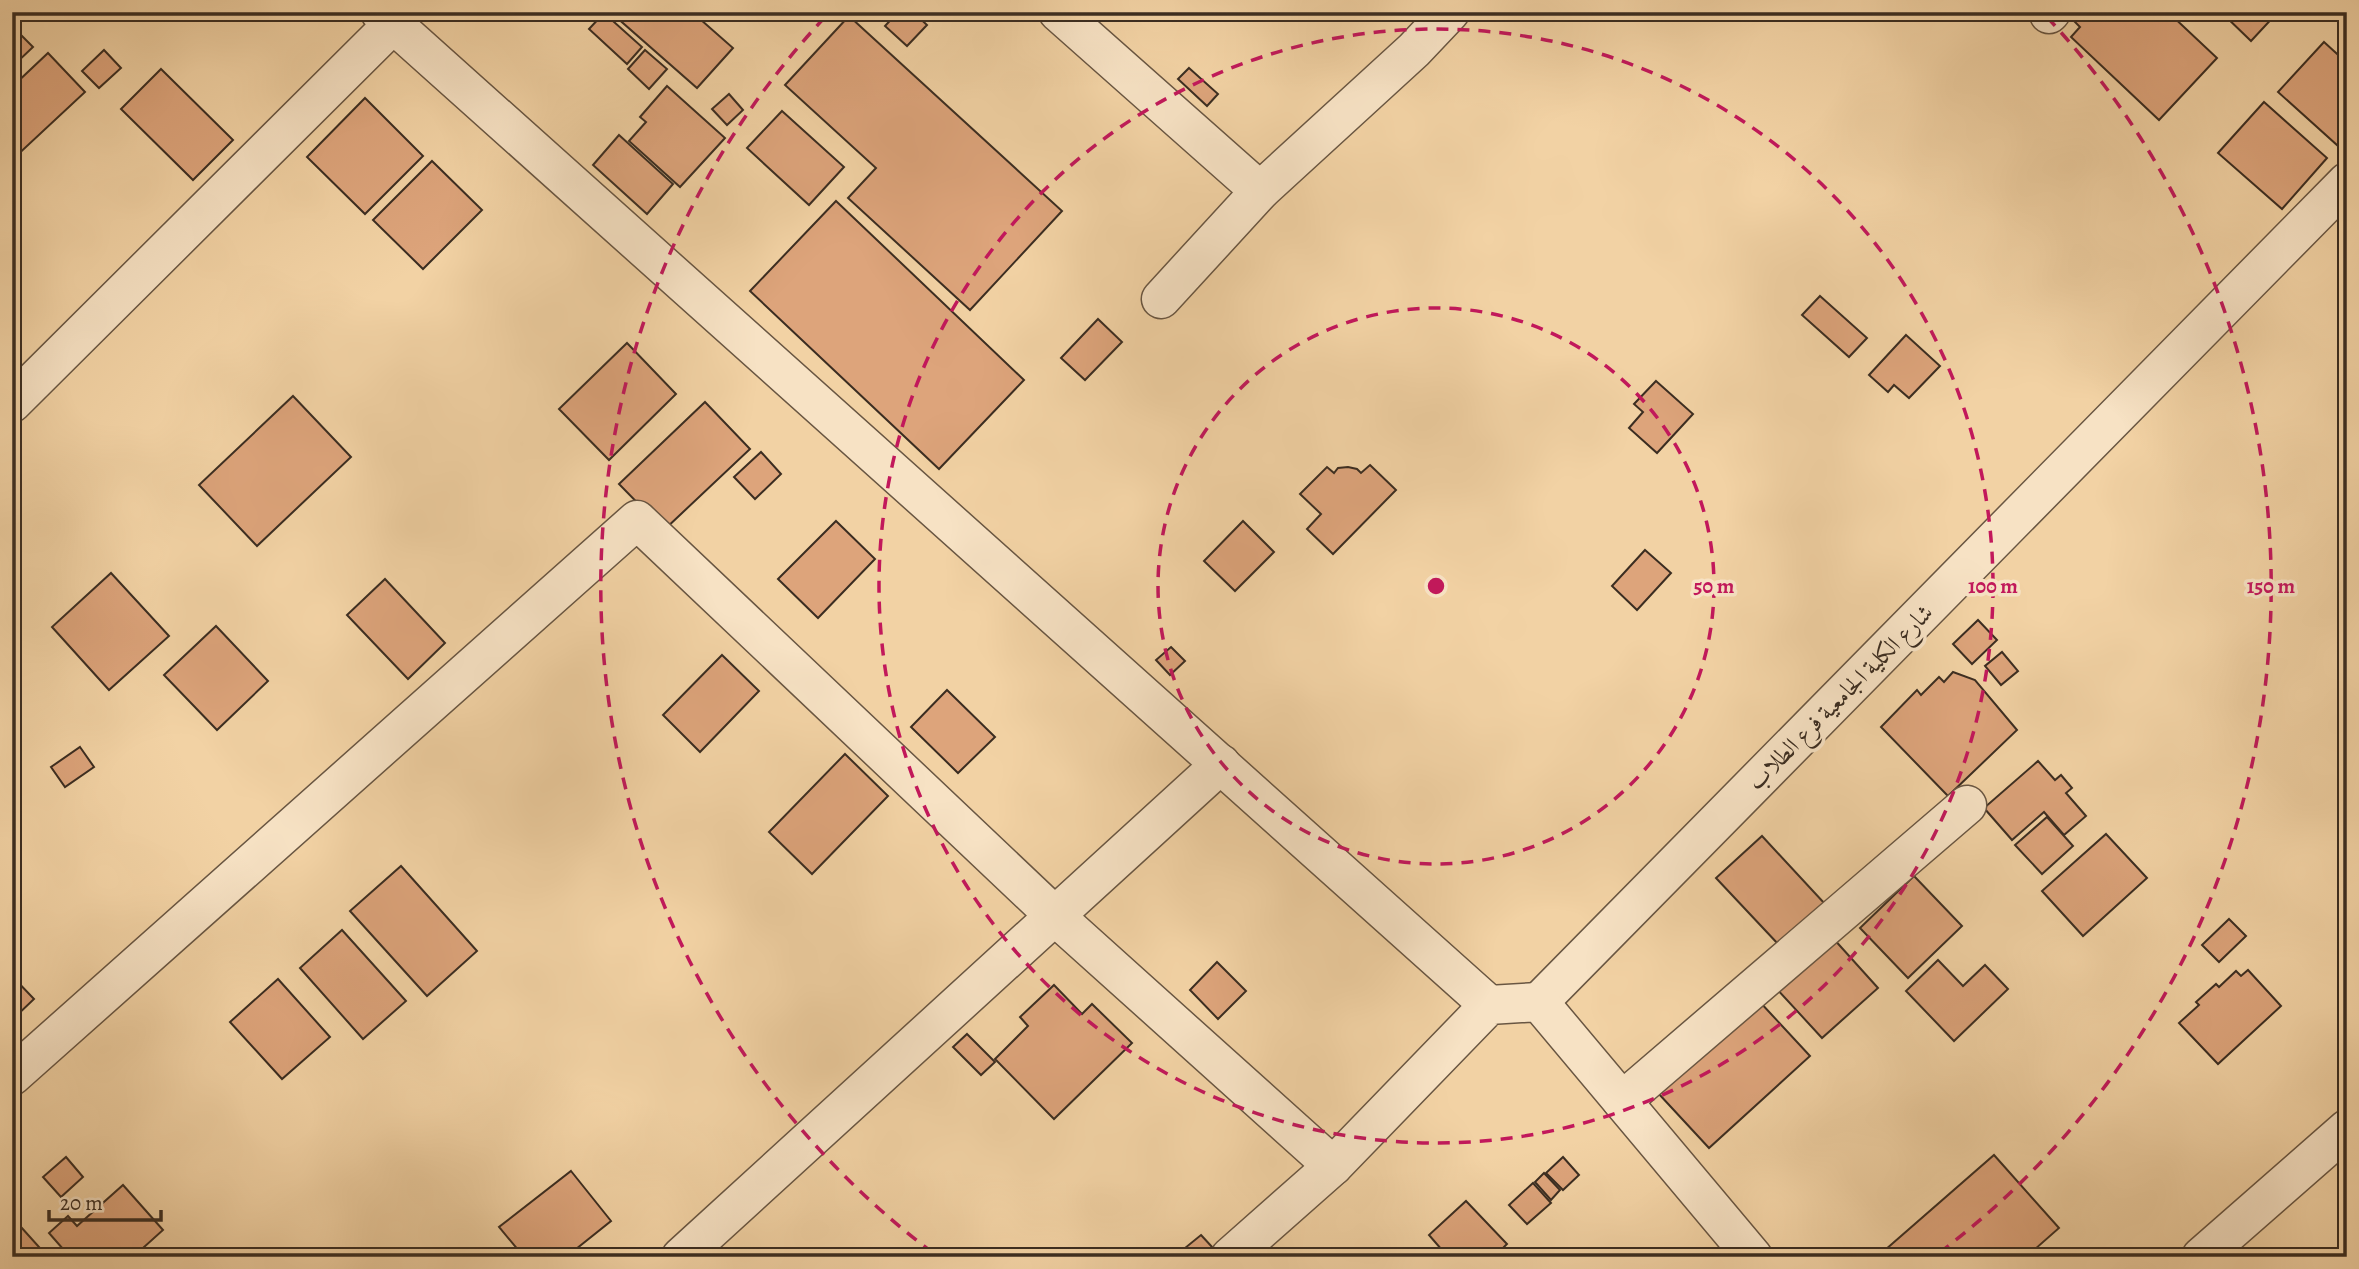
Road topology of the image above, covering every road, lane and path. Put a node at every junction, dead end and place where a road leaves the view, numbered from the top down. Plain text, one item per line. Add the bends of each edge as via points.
1 (1058, 12) edge
2 (1450, 12) edge
3 (386, 18) edge
4 (2347, 182) edge
5 (1260, 191) junction
6 (1161, 299) dead end
7 (12, 403) edge
8 (1221, 764) junction
9 (1967, 805) dead end
10 (1056, 917) junction
11 (1539, 1002) junction
12 (1489, 1005) junction
13 (12, 1076) edge
14 (1622, 1101) junction
15 (2347, 1129) edge
16 (1333, 1166) junction
17 (681, 1257) edge
18 (1230, 1257) edge
19 (1753, 1257) edge
20 (2201, 1257) edge

1 - 5 street
2 - 5 street
3 - 7 street
3 - 8 street
4 - 11 street, شارع الكلية الجامعية فرع الطلاب
5 - 6 street
8 - 10 street
8 - 12 street
9 - 14 street
10 - 13 street via 637,520
10 - 16 street
10 - 17 street
11 - 12 street
11 - 14 street
12 - 16 street
14 - 19 street
15 - 20 street
16 - 18 street

